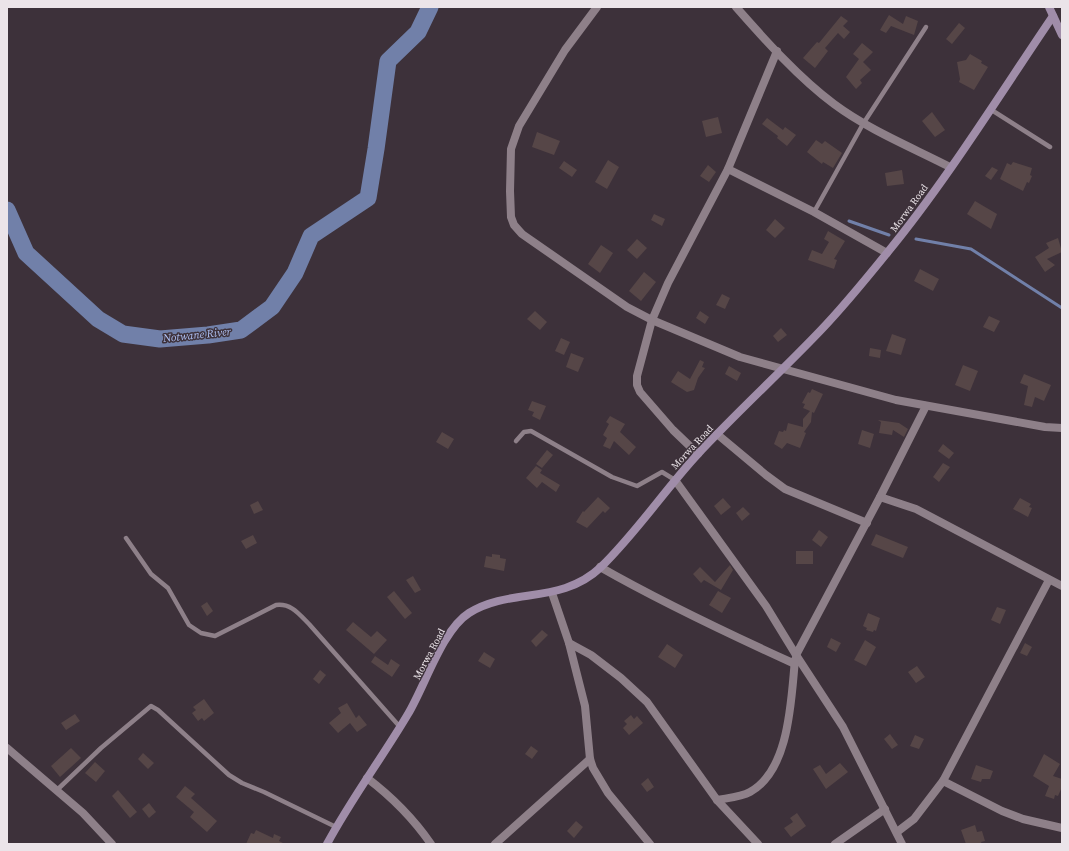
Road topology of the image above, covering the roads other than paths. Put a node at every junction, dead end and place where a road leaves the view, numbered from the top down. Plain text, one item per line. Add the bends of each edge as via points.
1 (597, 7) edge
2 (736, 7) edge
3 (1049, 7) edge
4 (1053, 16) junction
5 (926, 28) dead end
6 (1062, 35) edge
7 (777, 51) junction
8 (990, 109) junction
9 (863, 124) junction
10 (1050, 147) dead end
11 (950, 166) junction
12 (728, 169) junction
13 (814, 212) junction
14 (887, 253) junction
15 (652, 320) junction
16 (783, 368) junction
17 (926, 406) junction
18 (1062, 428) edge
19 (717, 434) junction
20 (516, 441) dead end
21 (698, 454) junction
22 (675, 480) junction
23 (880, 497) junction
24 (867, 522) junction
25 (126, 538) dead end
26 (600, 567) junction
27 (1049, 580) junction
28 (1062, 586) edge
29 (552, 593) junction
30 (569, 643) junction
31 (795, 660) junction
32 (400, 727) junction
33 (7, 748) edge
34 (590, 759) junction
35 (367, 778) junction
36 (943, 781) junction
37 (57, 790) junction
38 (717, 800) junction
39 (885, 809) junction
40 (336, 827) junction
41 (1062, 828) edge
42 (897, 832) junction
43 (112, 844) edge
44 (327, 844) edge
45 (432, 844) edge
46 (495, 844) edge
47 (650, 844) edge
48 (758, 844) edge
49 (835, 844) edge
50 (902, 844) edge

1 - 15 street via 565,50 519,126 512,149 511,217 514,225 532,242 627,307
2 - 7 street
3 - 4 main road
4 - 6 main road
4 - 8 main road, Morwa Road
5 - 9 lane
7 - 9 street via 834,104
7 - 12 street
8 - 10 lane
8 - 11 main road, Morwa Road
9 - 11 street
9 - 13 lane
11 - 14 main road, Morwa Road
12 - 13 street
12 - 15 street
13 - 14 street
14 - 16 main road, Morwa Road via 822,328
15 - 16 street via 740,357
15 - 21 street via 637,376 637,385 640,392 673,430
16 - 17 street
16 - 19 main road, Morwa Road
17 - 18 street
17 - 23 street
19 - 21 main road, Morwa Road
19 - 24 street via 785,488
20 - 22 lane via 524,432 531,431 612,477 637,486 662,472
21 - 22 main road, Morwa Road
22 - 26 main road, Morwa Road via 638,526
22 - 31 street via 766,606
23 - 24 street
23 - 27 street via 916,509
24 - 31 street
25 - 32 lane via 151,574 168,588 189,624 201,633 215,636 276,605 284,604 293,608
26 - 29 main road, Morwa Road via 582,580
26 - 31 street via 729,634
27 - 28 street
27 - 36 street
29 - 30 street
29 - 32 main road, Morwa Road via 499,601 463,618 444,644
30 - 34 street via 585,706
30 - 38 street via 591,655 647,702
31 - 38 street via 789,727 773,768 762,783 749,792
31 - 39 street via 843,727
32 - 35 main road, Morwa Road
33 - 37 street
34 - 46 street
34 - 47 street via 608,793
35 - 40 main road, Morwa Road
35 - 45 street via 400,806
36 - 41 street via 1002,811
36 - 42 street via 914,819
37 - 40 lane via 151,706 242,784
37 - 43 street via 90,819
38 - 48 street
39 - 42 street
39 - 49 street
40 - 44 main road, Morwa Road
42 - 50 street

